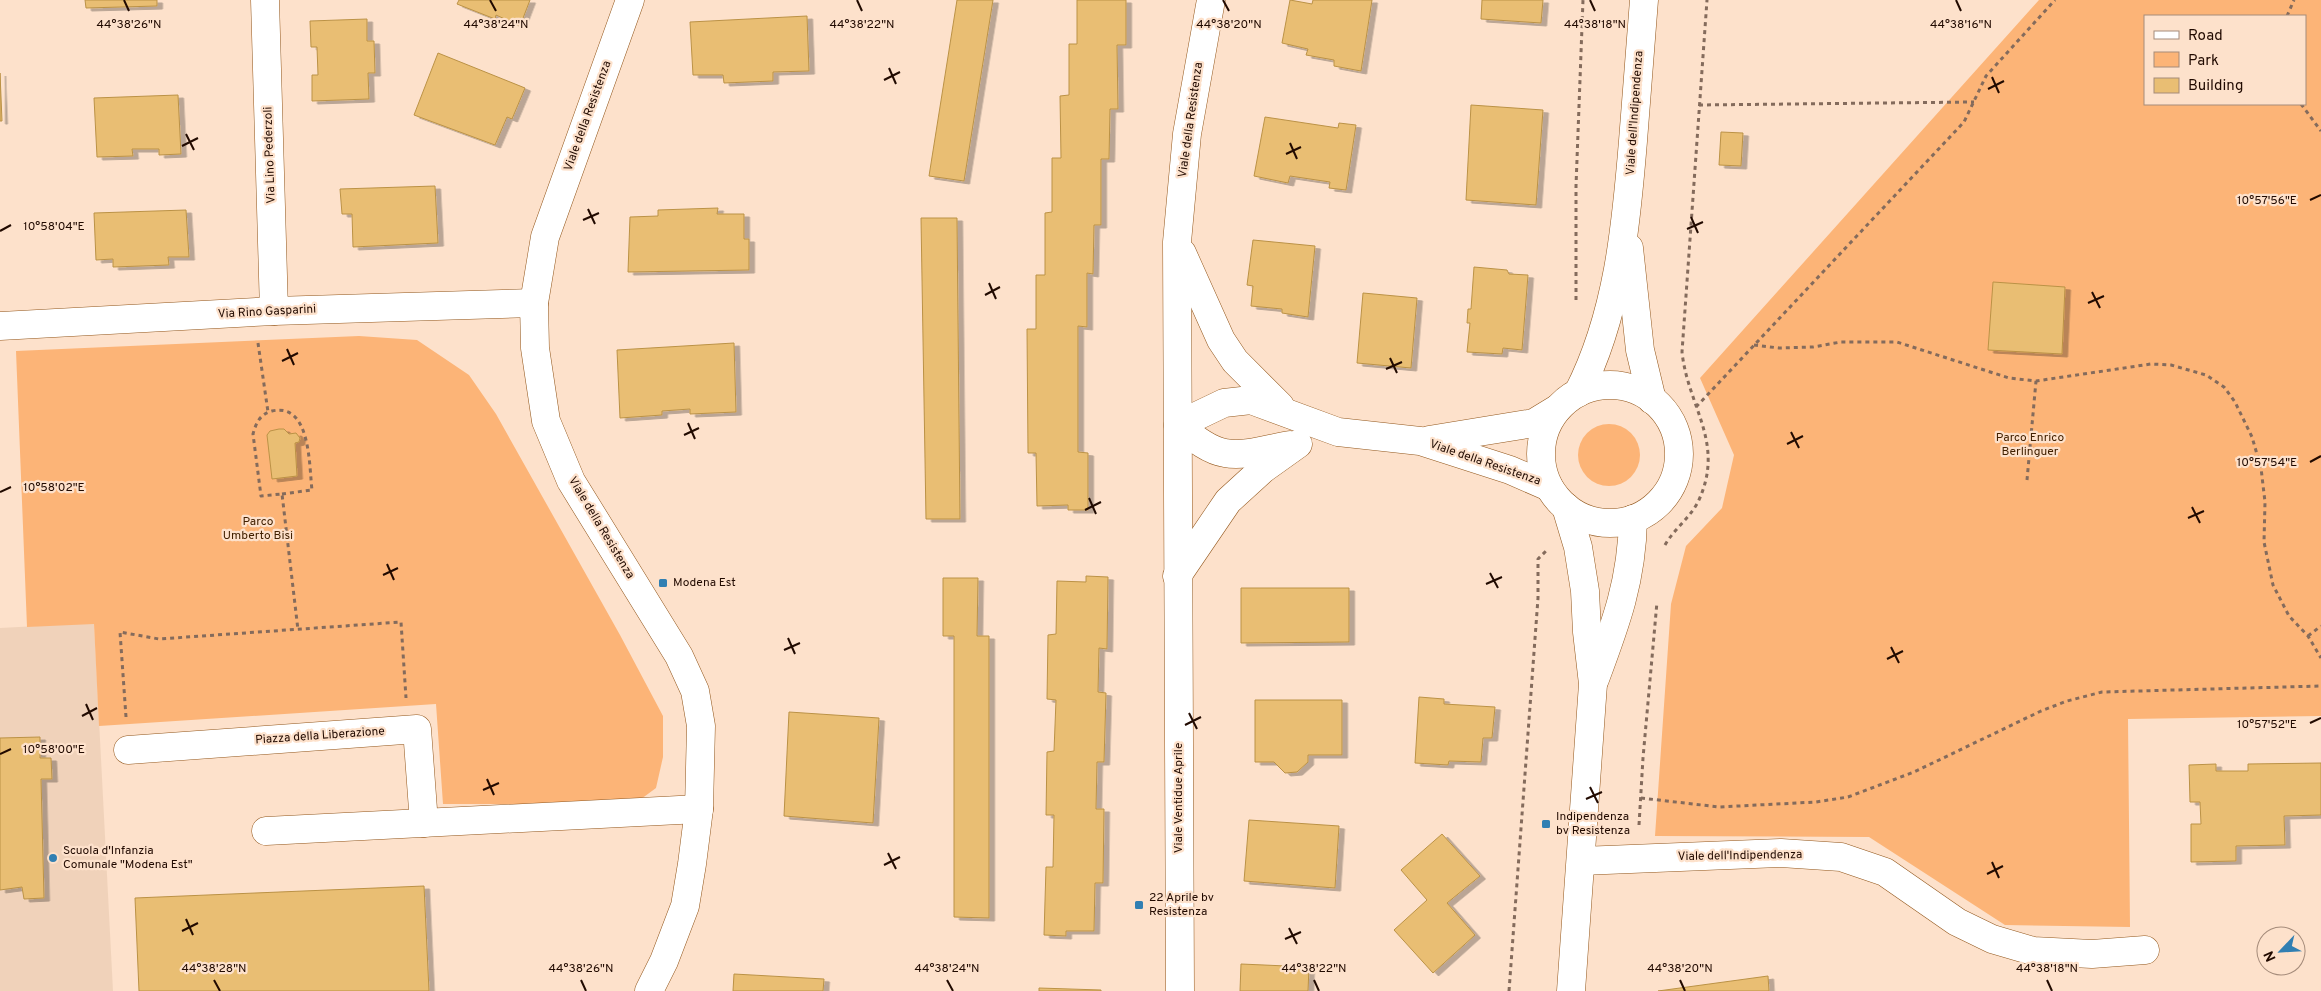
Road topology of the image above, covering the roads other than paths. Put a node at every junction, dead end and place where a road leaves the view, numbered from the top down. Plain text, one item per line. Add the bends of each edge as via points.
1 (265, 0) edge
2 (630, 0) edge
3 (1211, 0) edge
4 (1644, 0) edge
5 (1626, 225) junction
6 (1177, 242) junction
7 (534, 303) junction
8 (264, 311) junction
9 (0, 326) edge
10 (1652, 400) junction
11 (1568, 401) junction
12 (1291, 415) junction
13 (1178, 425) junction
14 (1338, 432) junction
15 (1420, 441) junction
16 (1298, 444) junction
17 (1558, 497) junction
18 (1633, 519) junction
19 (1177, 576) junction
20 (1594, 684) junction
21 (128, 750) road end
22 (699, 809) junction
23 (424, 822) junction
24 (266, 831) dead end
25 (1581, 861) junction
26 (2145, 950) dead end
27 (649, 991) edge
28 (1180, 991) edge
29 (1571, 991) edge

1 - 8 street, Via Lino Pederzoli
2 - 7 street, Viale della Resistenza via 545,237
3 - 6 street, Viale della Resistenza via 1187,134
4 - 5 street, Viale dell'Indipendenza
5 - 10 street, Viale dell'Indipendenza via 1640,350
5 - 11 street, Viale dell'Indipendenza via 1599,347
6 - 12 street, Viale della Resistenza via 1211,320 1235,361
6 - 13 street, Viale della Resistenza
7 - 8 street, Via Rino Gasparini
7 - 22 street, Viale della Resistenza via 535,348 546,422 571,481 679,656 695,691 701,726
8 - 9 street, Via Rino Gasparini
10 - 11 street via 1635,390 1616,385 1596,386
10 - 18 street via 1673,425 1679,457 1677,473 1661,501
11 - 15 street, Viale della Resistenza via 1534,423
11 - 17 street via 1548,423 1542,447 1543,472
12 - 13 street, Viale della Resistenza via 1251,400 1224,403
12 - 14 street, Viale della Resistenza
13 - 16 street, Viale della Resistenza via 1223,453
13 - 19 street, Viale Ventidue Aprile
14 - 15 street, Viale della Resistenza
14 - 16 street, Viale della Resistenza
15 - 17 street, Viale della Resistenza via 1510,470
16 - 19 street via 1263,468 1228,501
17 - 18 street via 1578,515 1605,523
17 - 20 street via 1578,547
18 - 20 street via 1626,587
19 - 28 street, Viale Ventidue Aprile
20 - 25 street
21 - 23 street, Piazza della Liberazione via 417,729
22 - 23 street
22 - 27 street, Viale della Resistenza via 685,906 664,962
23 - 24 street
25 - 26 street, Viale dell'Indipendenza via 1781,853 1841,857 1885,872 1957,922 1992,939 2033,951 2092,954
25 - 29 street

